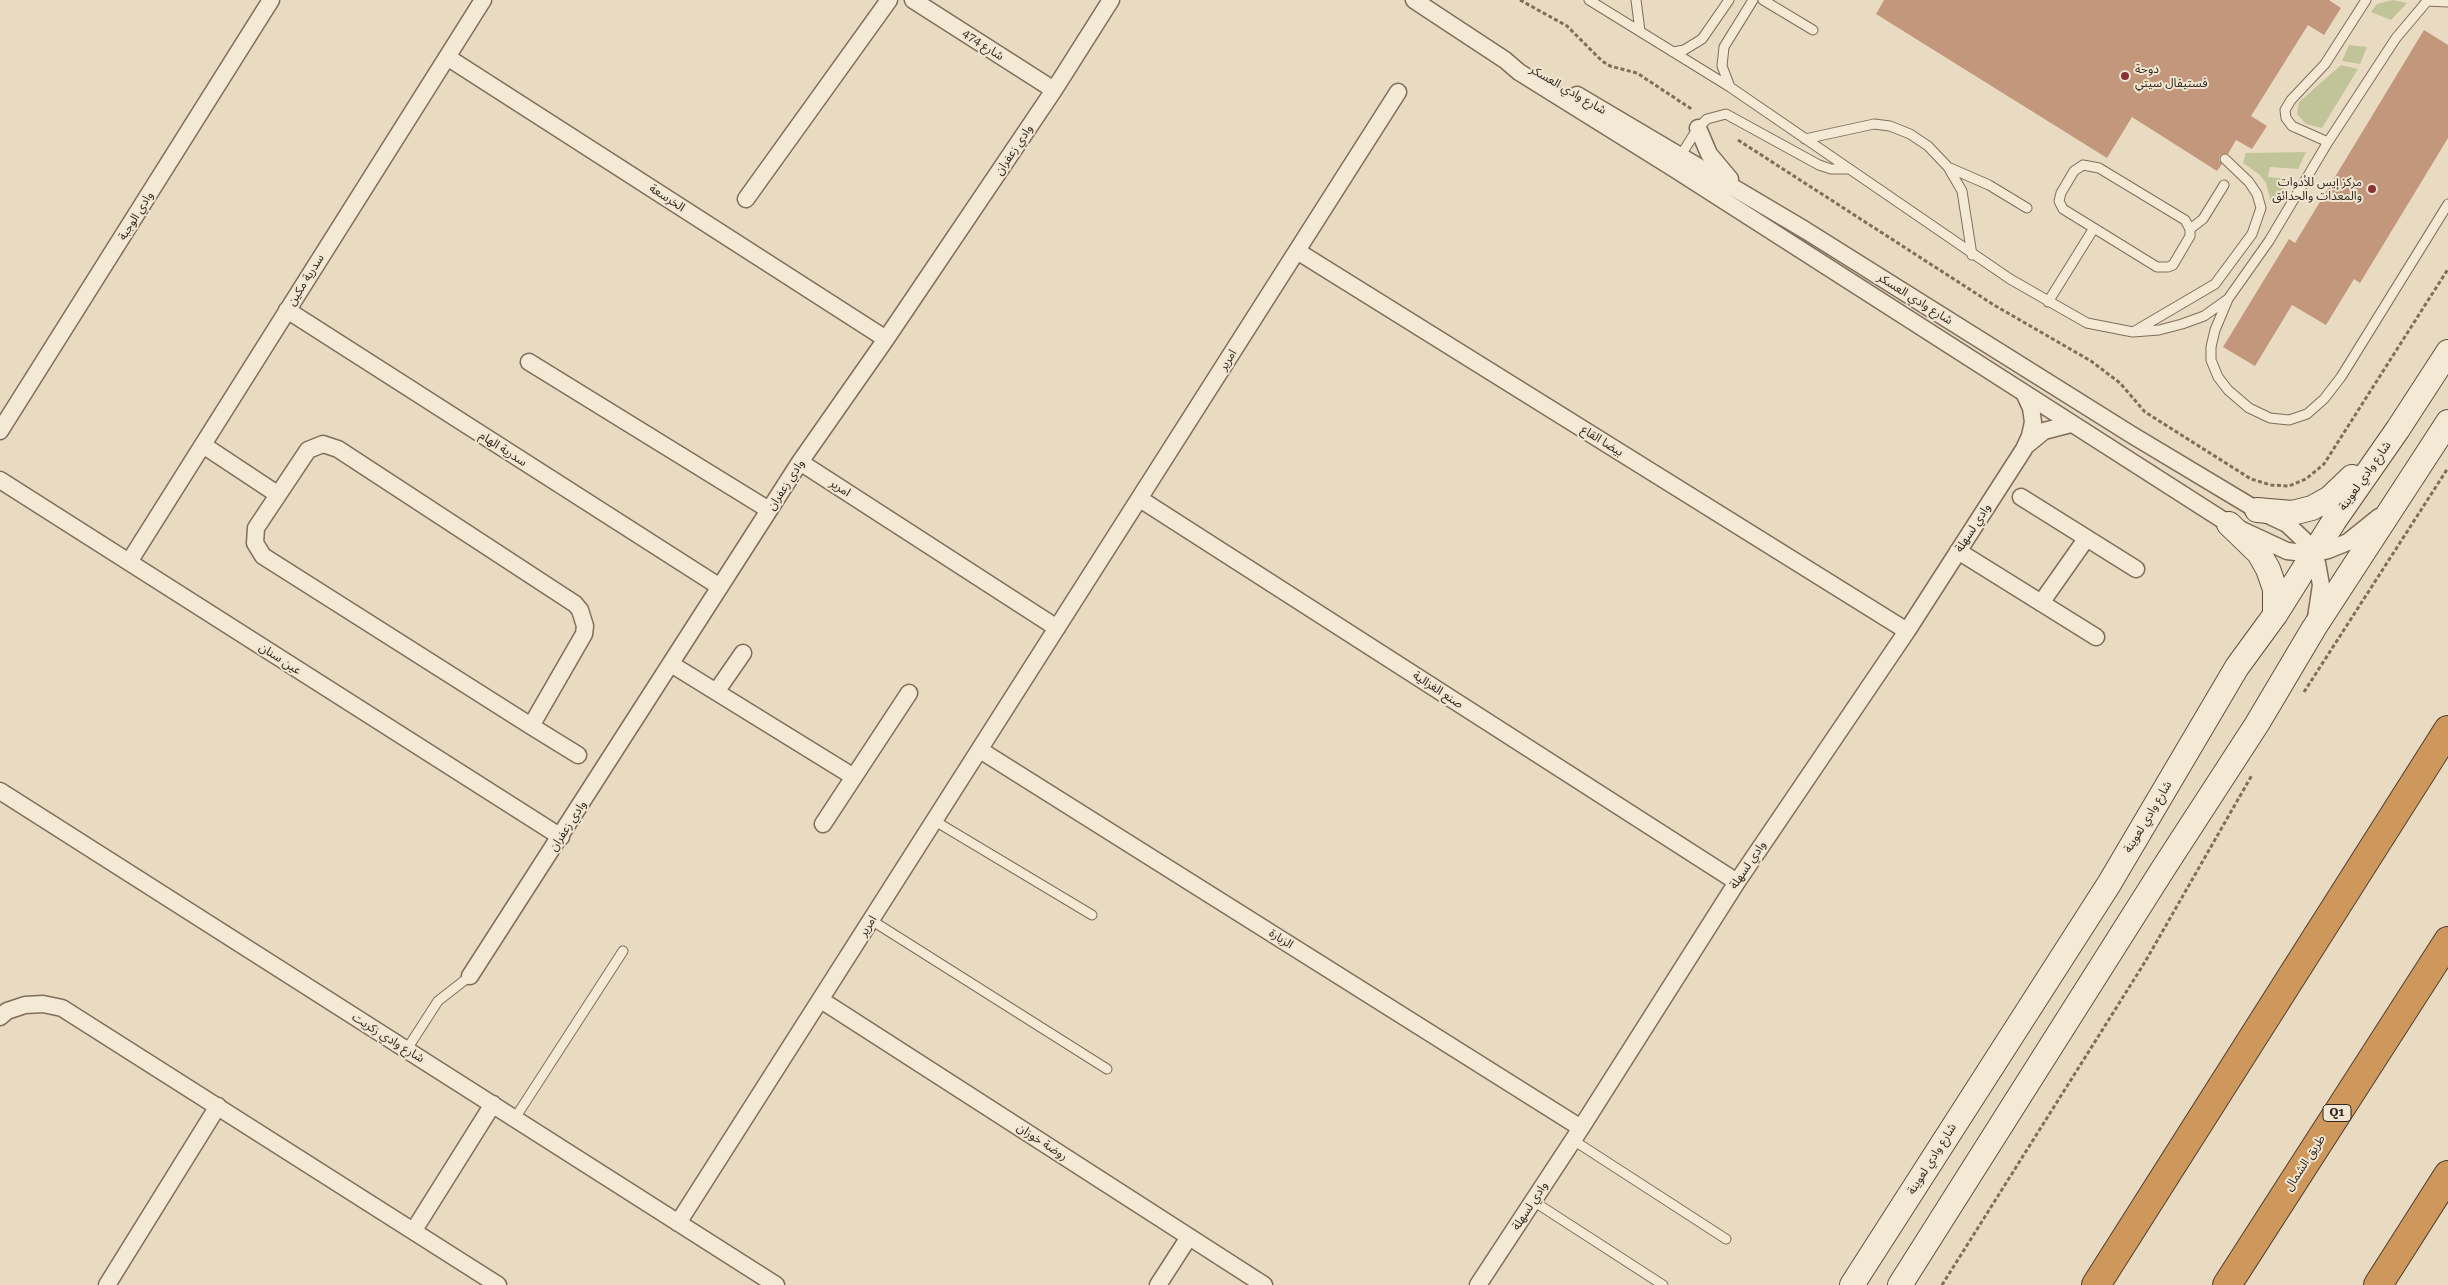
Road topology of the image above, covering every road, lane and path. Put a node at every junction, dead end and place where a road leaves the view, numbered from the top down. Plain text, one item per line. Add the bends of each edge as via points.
1 (271, 0) edge
2 (483, 0) edge
3 (889, 0) edge
4 (913, 0) edge
5 (1111, 0) edge
6 (1414, 0) edge
7 (1589, 0) edge
8 (1636, 0) edge
9 (1729, 0) edge
10 (1753, 0) edge
11 (1763, 0) edge
12 (2366, 0) edge
13 (2427, 1) edge
14 (2448, 2) edge
15 (1813, 30) dead end
16 (1640, 32) junction
17 (1673, 52) junction
18 (447, 57) junction
19 (1730, 87) junction
20 (1054, 90) junction
21 (1398, 92) dead end
22 (1698, 128) junction
23 (1805, 139) junction
24 (2328, 142) junction
25 (2225, 159) dead end
26 (1677, 162) junction
27 (1948, 167) junction
28 (1849, 169) junction
29 (2224, 186) dead end
30 (1746, 194) junction
31 (746, 200) dead end
32 (2448, 204) edge
33 (2027, 208) dead end
34 (2094, 228) junction
35 (2190, 230) junction
36 (1297, 251) junction
37 (1972, 255) junction
38 (2228, 299) junction
39 (2048, 302) junction
40 (286, 310) junction
41 (2133, 332) junction
42 (886, 339) junction
43 (2448, 352) edge
44 (529, 362) dead end
45 (2026, 395) junction
46 (2448, 422) edge
47 (2070, 424) junction
48 (2398, 429) junction
49 (0, 431) edge
50 (203, 445) junction
51 (2024, 449) junction
52 (800, 462) junction
53 (2448, 468) edge
54 (0, 480) edge
55 (277, 494) junction
56 (2021, 497) dead end
57 (1140, 498) junction
58 (2396, 502) junction
59 (769, 510) junction
60 (2257, 510) junction
61 (2229, 524) junction
62 (2086, 538) junction
63 (1958, 551) junction
64 (2313, 554) junction
65 (129, 562) junction
66 (2136, 569) dead end
67 (720, 587) junction
68 (2041, 603) junction
69 (2275, 615) junction
70 (1057, 628) junction
71 (2314, 628) junction
72 (1907, 631) junction
73 (2096, 637) dead end
74 (743, 653) dead end
75 (671, 664) junction
76 (716, 692) junction
77 (909, 693) dead end
78 (2300, 698) dead end
79 (531, 726) junction
80 (2448, 730) edge
81 (980, 750) junction
82 (578, 755) dead end
83 (2254, 773) dead end
84 (854, 777) junction
85 (0, 791) edge
86 (935, 821) junction
87 (823, 824) dead end
88 (561, 837) junction
89 (1737, 882) junction
90 (1092, 915) dead end
91 (871, 920) junction
92 (2448, 941) edge
93 (623, 951) dead end
94 (470, 976) joint
95 (821, 1000) junction
96 (0, 1017) edge
97 (407, 1049) junction
98 (1107, 1069) dead end
99 (493, 1104) junction
100 (218, 1106) junction
101 (515, 1118) junction
102 (1577, 1134) junction
103 (2448, 1174) edge
104 (1534, 1201) junction
105 (678, 1223) junction
106 (414, 1230) junction
107 (1189, 1237) junction
108 (1726, 1239) dead end
109 (106, 1285) edge
110 (498, 1285) edge
111 (776, 1285) edge
112 (1158, 1285) edge
113 (1264, 1285) edge
114 (1478, 1285) edge
115 (1663, 1285) edge
116 (1852, 1285) edge
117 (1900, 1285) edge
118 (1942, 1285) edge
119 (2096, 1285) edge
120 (2227, 1285) edge
121 (2378, 1285) edge

1 - 49 street, وادي الوجبة
2 - 18 street, سدرية مكين
3 - 31 street
4 - 20 street, شارع 474
5 - 20 street, وادي زعفران
6 - 26 street, شارع وادي العسكر via 1506,60 1532,69
7 - 16 lane
8 - 16 lane
9 - 17 lane via 1702,39 1684,50
10 - 19 lane via 1724,47 1722,66
11 - 15 lane
12 - 24 lane via 2325,64 2285,110 2292,126
13 - 14 lane
13 - 24 lane via 2396,38
16 - 17 lane
17 - 19 lane
18 - 40 street, سدرية مكين
18 - 42 street, الخرسعة
19 - 23 lane
20 - 42 street, وادي زعفران
21 - 36 street, امرير
22 - 26 lane
22 - 28 lane via 1713,116 1726,114 1818,165
22 - 30 street via 1714,162
23 - 27 lane via 1858,126 1890,126 1928,146
23 - 28 lane
24 - 38 lane via 2270,241
25 - 41 lane via 2258,194 2261,208 2252,234 2215,284
26 - 30 street, شارع وادي العسكر
26 - 45 street, شارع وادي العسكر
27 - 33 lane via 1989,185
27 - 37 lane via 1962,191
28 - 37 lane
29 - 35 lane via 2203,219
30 - 60 street, شارع وادي العسكر
32 - 38 lane via 2341,377 2307,414 2289,420 2270,418 2249,408 2218,378 2211,360 2211,347
34 - 35 lane via 2163,268 2177,261 2188,242
34 - 35 lane via 2064,209 2059,201 2070,175 2083,165 2099,168 2185,220
34 - 39 lane
36 - 57 street, امرير
36 - 72 street, بيضا القاع
37 - 39 lane
38 - 41 lane via 2204,316 2182,324
39 - 41 lane via 2087,323
40 - 50 street, سدرية مكين
40 - 67 street, سدرية الهام
42 - 52 street, وادي زعفران
43 - 48 main road, شارع وادي لعوينة
44 - 59 street
45 - 47 street, شارع وادي العسكر
45 - 51 street, وادي لسهلة via 2033,422
46 - 58 main road
47 - 51 street, وادي لسهلة via 2044,431
47 - 61 street, شارع وادي العسكر
48 - 60 main road via 2342,487 2319,504 2292,513
48 - 64 main road, شارع وادي لعوينة
50 - 55 street
50 - 65 street, سدرية مكين
51 - 63 street, وادي لسهلة
52 - 59 street, وادي زعفران
52 - 70 street, امرير
53 - 78 path
54 - 65 street, عين سنان
55 - 79 street via 256,528 255,543 263,556
55 - 79 street via 308,450 323,444 330,445 575,604 584,618 584,634
56 - 62 street
57 - 70 street, امرير
57 - 89 street, صنع الغزالية
58 - 64 street, شارع وادي العسكر via 2353,539
58 - 71 main road
59 - 67 street, وادي زعفران
60 - 64 street, شارع وادي العسكر via 2287,524 2301,536
61 - 64 street, شارع وادي العسكر via 2287,551
61 - 69 main road via 2258,553 2268,569 2274,589
62 - 66 street
62 - 68 street
63 - 68 street
63 - 72 street, وادي لسهلة
64 - 69 main road, شارع وادي لعوينة
64 - 71 street, شارع وادي العسكر via 2319,569 2320,585
65 - 88 street, عين سنان
67 - 75 street, وادي زعفران
68 - 73 street
69 - 116 main road, شارع وادي لعوينة via 2237,667 2109,884
70 - 81 street, امرير
71 - 117 main road via 2258,724
72 - 89 street, وادي لسهلة
74 - 76 street
75 - 76 street
75 - 88 street, وادي زعفران
76 - 84 street
77 - 84 street
79 - 82 street
80 - 119 highway
81 - 86 street, امرير
81 - 102 street, الزبارة
83 - 118 path via 2145,962
84 - 87 street
85 - 97 street, شارع وادي زكريت
86 - 90 lane
86 - 91 street, امرير
88 - 94 street, وادي زعفران
89 - 102 street, وادي لسهلة
91 - 95 street, امرير
91 - 98 lane
92 - 120 highway, طريق الشمال / Q1
93 - 101 lane
94 - 97 lane via 438,1001
95 - 105 street, امرير
95 - 107 street, روضة خوزان
96 - 100 street via 25,1005 44,1004 62,1008
97 - 99 street, شارع وادي زكريت
99 - 101 street, شارع وادي زكريت
99 - 106 street
100 - 106 street
100 - 109 street
101 - 105 street, شارع وادي زكريت
102 - 104 street, وادي لسهلة
102 - 108 lane
103 - 121 highway
104 - 114 street, وادي لسهلة
104 - 115 lane
105 - 111 street, شارع وادي زكريت
106 - 110 street
107 - 112 street
107 - 113 street, روضة خوزان

